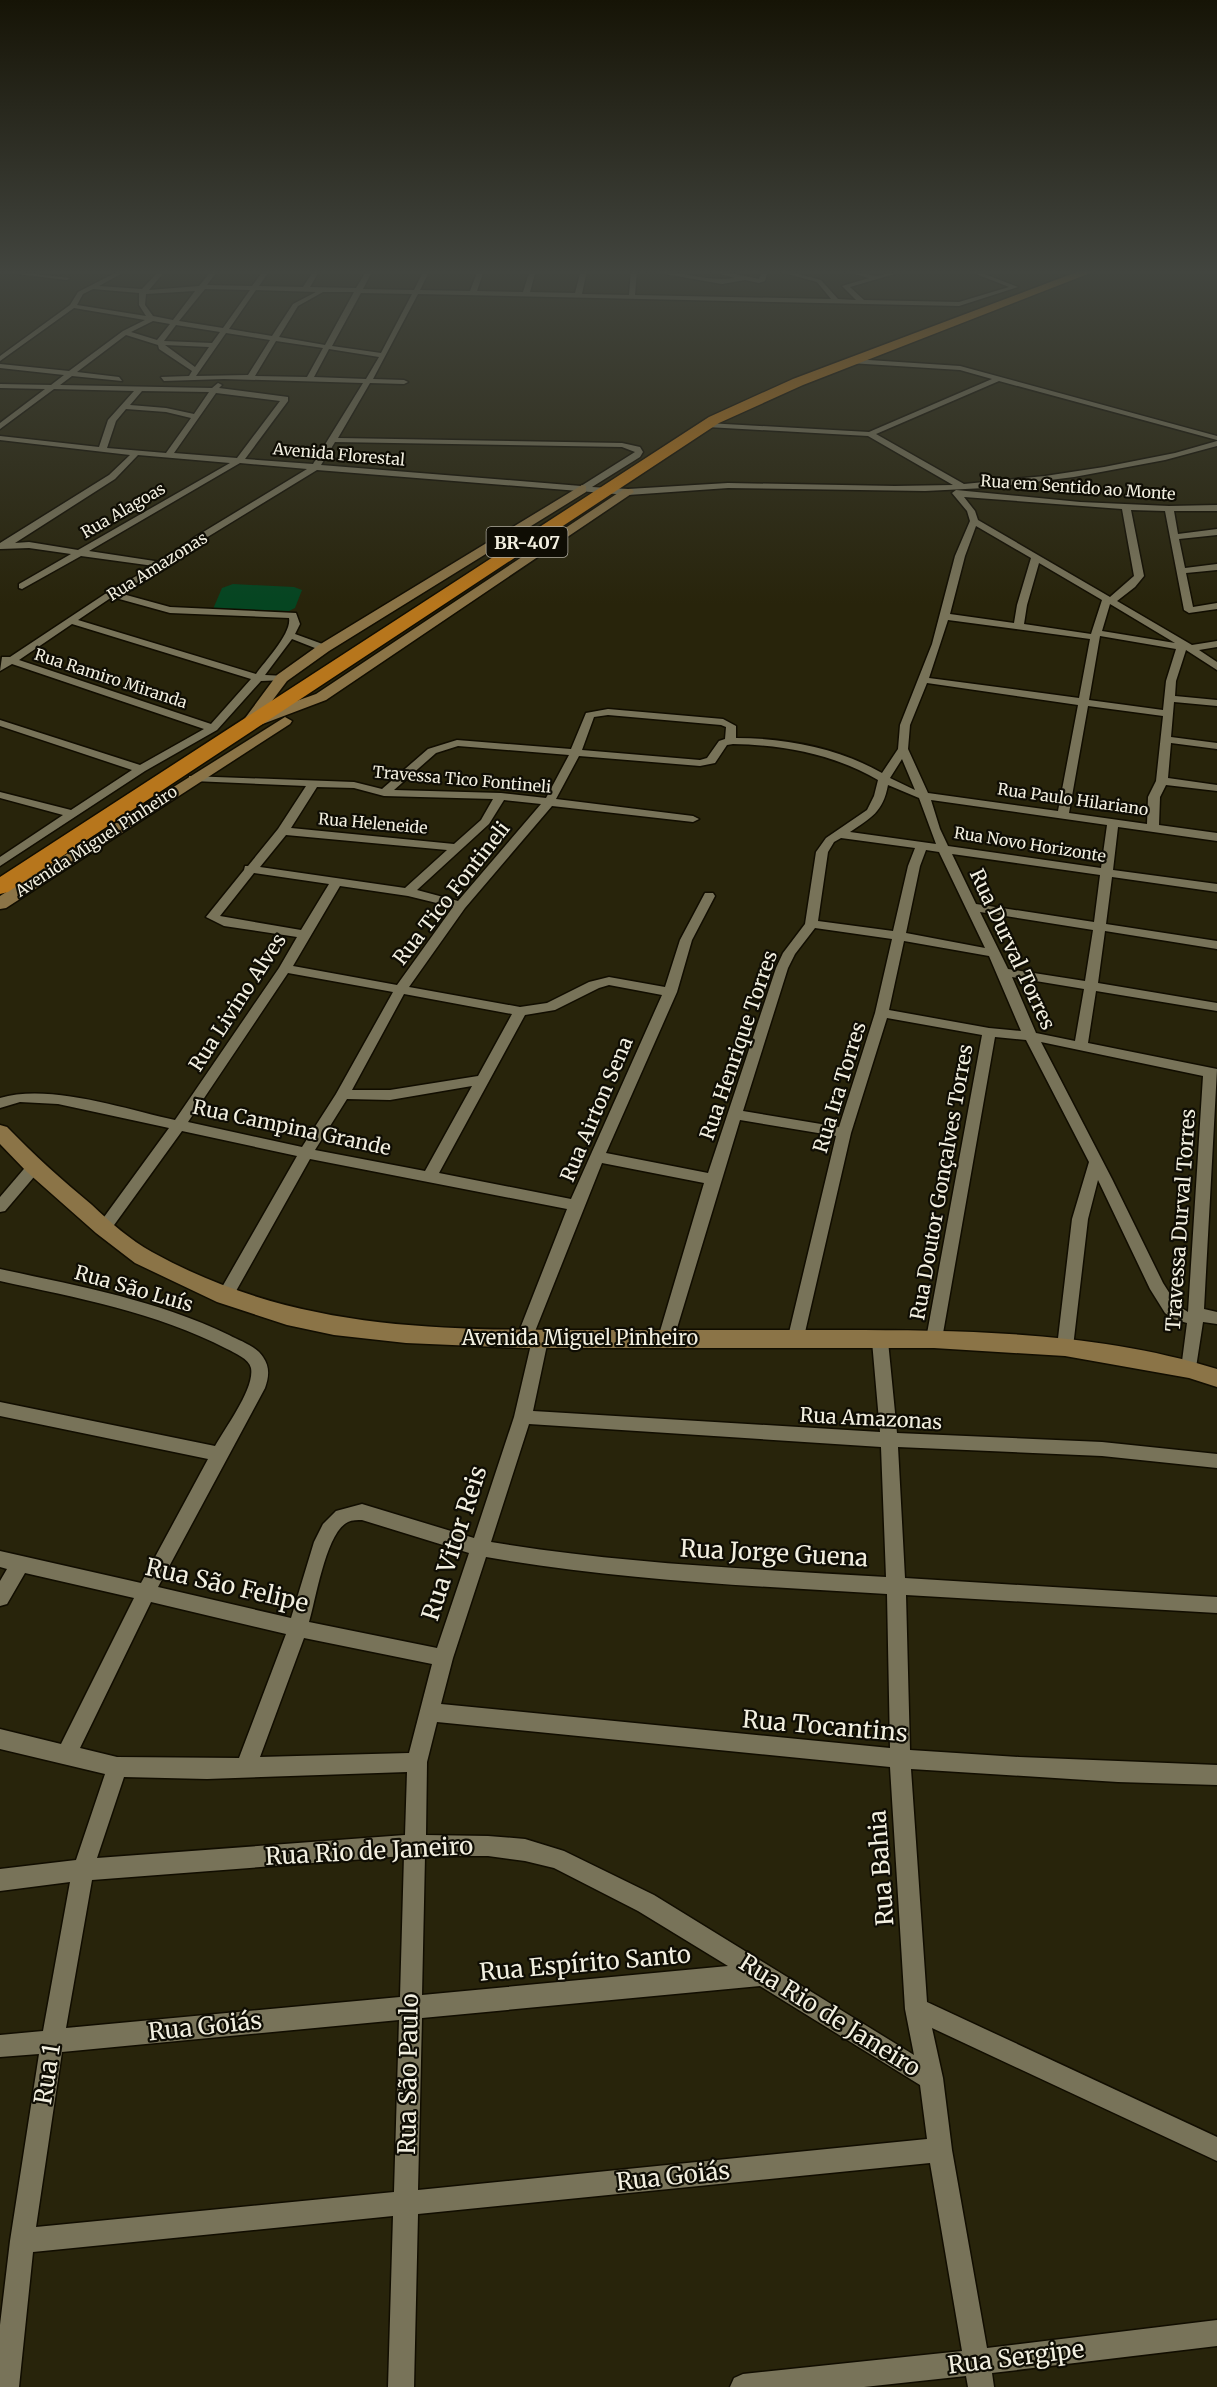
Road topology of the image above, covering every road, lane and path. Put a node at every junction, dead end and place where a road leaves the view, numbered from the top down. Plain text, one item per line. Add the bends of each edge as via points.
1 (61, 381) edge
2 (221, 381) edge
3 (368, 381) edge
4 (382, 381) edge
5 (801, 381) edge
6 (992, 381) edge
7 (1012, 381) edge
8 (404, 382) dead end
9 (0, 386) edge
10 (53, 387) junction
11 (141, 388) junction
12 (214, 390) junction
13 (123, 407) junction
14 (194, 416) junction
15 (708, 425) junction
16 (0, 427) edge
17 (1182, 429) junction
18 (1217, 430) edge
19 (870, 434) junction
20 (0, 438) edge
21 (1217, 438) edge
22 (334, 440) junction
23 (1217, 443) edge
24 (102, 450) junction
25 (137, 452) junction
26 (170, 454) junction
27 (240, 460) junction
28 (316, 467) junction
29 (582, 489) junction
30 (604, 490) junction
31 (959, 490) junction
32 (628, 492) junction
33 (1126, 507) junction
34 (1217, 508) edge
35 (1169, 509) junction
36 (974, 521) junction
37 (1217, 532) edge
38 (1175, 537) junction
39 (3, 546) edge
40 (81, 552) junction
41 (1036, 558) junction
42 (163, 565) junction
43 (1217, 567) edge
44 (1182, 572) junction
45 (22, 586) dead end
46 (111, 594) junction
47 (1109, 600) junction
48 (1217, 606) edge
49 (943, 616) junction
50 (71, 621) junction
51 (1019, 625) junction
52 (290, 635) junction
53 (1096, 635) junction
54 (1217, 644) edge
55 (1186, 647) junction
56 (324, 648) junction
57 (0, 657) edge
58 (11, 661) junction
59 (1217, 667) edge
60 (0, 668) edge
61 (258, 678) junction
62 (282, 678) junction
63 (924, 680) junction
64 (321, 698) junction
65 (1171, 699) junction
66 (1085, 702) junction
67 (1217, 703) edge
68 (1168, 714) junction
69 (0, 723) edge
70 (247, 725) junction
71 (213, 728) junction
72 (1166, 739) junction
73 (730, 740) junction
74 (1217, 746) edge
75 (903, 749) junction
76 (575, 754) junction
77 (141, 769) junction
78 (193, 778) junction
79 (883, 780) junction
80 (1162, 780) junction
81 (314, 784) junction
82 (1217, 788) edge
83 (384, 793) junction
84 (0, 795) edge
85 (501, 796) junction
86 (924, 796) junction
87 (549, 802) junction
88 (1063, 813) junction
89 (72, 814) junction
90 (693, 819) dead end
91 (1113, 821) junction
92 (1153, 827) junction
93 (283, 831) junction
94 (838, 834) junction
95 (1217, 837) edge
96 (922, 845) junction
97 (942, 847) junction
98 (459, 848) junction
99 (0, 862) edge
100 (249, 869) junction
101 (1107, 872) junction
102 (336, 882) junction
103 (0, 887) edge
104 (1217, 888) edge
105 (408, 892) junction
106 (709, 896) dead end
107 (0, 904) edge
108 (461, 904) junction
109 (972, 907) junction
110 (812, 924) junction
111 (1100, 927) junction
112 (304, 934) junction
113 (900, 936) junction
114 (1217, 945) edge
115 (993, 953) junction
116 (285, 968) junction
117 (1003, 972) junction
118 (1091, 987) junction
119 (400, 990) junction
120 (670, 992) junction
121 (1217, 1007) edge
122 (520, 1011) junction
123 (882, 1013) junction
124 (989, 1032) junction
125 (1030, 1036) junction
126 (1081, 1047) junction
127 (1214, 1074) edge
128 (482, 1080) junction
129 (344, 1094) junction
130 (0, 1103) edge
131 (735, 1114) junction
132 (179, 1125) junction
133 (0, 1132) edge
134 (844, 1133) junction
135 (306, 1153) junction
136 (598, 1157) junction
137 (1096, 1162) junction
138 (34, 1167) junction
139 (430, 1176) junction
140 (713, 1179) junction
141 (576, 1204) junction
142 (0, 1207) edge
143 (104, 1228) junction
144 (0, 1275) edge
145 (225, 1296) junction
146 (1196, 1317) junction
147 (1217, 1317) edge
148 (666, 1338) junction
149 (532, 1340) junction
150 (934, 1340) junction
151 (795, 1341) junction
152 (880, 1341) junction
153 (1065, 1347) junction
154 (1189, 1369) junction
155 (1217, 1378) edge
156 (0, 1409) edge
157 (523, 1417) junction
158 (889, 1440) junction
159 (219, 1454) junction
160 (1217, 1461) edge
161 (479, 1548) junction
162 (0, 1559) edge
163 (20, 1564) junction
164 (896, 1585) junction
165 (145, 1592) junction
166 (0, 1598) edge
167 (1217, 1605) edge
168 (298, 1628) junction
169 (443, 1658) junction
170 (429, 1712) junction
171 (0, 1739) edge
172 (66, 1756) junction
173 (900, 1759) junction
174 (417, 1762) junction
175 (117, 1767) junction
176 (246, 1767) junction
177 (1217, 1775) edge
178 (416, 1845) junction
179 (83, 1870) junction
180 (0, 1880) edge
181 (764, 1974) junction
182 (410, 2006) junction
183 (916, 2009) junction
184 (52, 2042) junction
185 (0, 2046) edge
186 (931, 2078) junction
187 (1217, 2149) edge
188 (940, 2150) junction
189 (405, 2202) junction
190 (22, 2241) junction
191 (1217, 2333) edge
192 (979, 2375) edge
193 (6, 2387) edge
194 (400, 2387) edge
195 (743, 2387) edge

1 - 10 street
2 - 12 street
3 - 22 street
4 - 8 street
5 - 15 highway, BR-407
6 - 19 street
7 - 17 street
9 - 10 street
10 - 11 street
10 - 16 street
11 - 12 street
11 - 13 street
12 - 14 street
12 - 27 street via 284,398
13 - 14 street
13 - 24 street via 108,428
14 - 26 street
15 - 19 street
15 - 30 highway, BR-407
17 - 18 street
17 - 21 street
19 - 31 street
20 - 24 street, Avenida Florestal
22 - 28 street
22 - 29 street via 617,445 637,449 637,455
23 - 31 street via 1052,480
24 - 25 street, Avenida Florestal
25 - 26 street, Avenida Florestal
25 - 39 street via 112,477
26 - 27 street, Avenida Florestal
27 - 28 street, Avenida Florestal
27 - 40 street, Rua Alagoas
28 - 29 street, Avenida Florestal
28 - 42 street, Rua Amazonas via 198,539
29 - 30 street, Avenida Florestal
29 - 56 street
30 - 32 street, Avenida Florestal
30 - 70 highway, BR-407
31 - 32 street, Rua em Sentido ao Monte via 773,486
31 - 33 street, Rua em Sentido ao Monte via 1021,501
31 - 36 street
32 - 64 street
33 - 35 street, Rua em Sentido ao Monte
33 - 47 street via 1139,576
34 - 35 street, Rua em Sentido ao Monte
35 - 38 street
36 - 41 street
36 - 49 street, Rua Henrique Torres
37 - 38 street
38 - 44 street
39 - 40 street via 29,544
40 - 42 street
40 - 45 street, Rua Alagoas
41 - 47 street
41 - 51 street
42 - 46 street, Rua Amazonas
43 - 44 street
44 - 48 street via 1189,610
46 - 50 street, Rua Amazonas
46 - 52 street via 170,610 293,615
47 - 53 street
47 - 55 street
49 - 51 street
49 - 63 street, Rua Henrique Torres
50 - 58 street, Rua Amazonas
50 - 61 street
51 - 53 street
52 - 56 street
52 - 61 street
53 - 55 street
53 - 66 street
54 - 55 street
55 - 59 street
55 - 65 street via 1173,669
56 - 62 street
57 - 58 street, Rua Ramiro Miranda
58 - 60 street, Rua Amazonas
58 - 71 street, Rua Ramiro Miranda
61 - 62 street
61 - 71 street
62 - 70 street
63 - 66 street
63 - 75 street, Rua Henrique Torres via 904,725
64 - 70 street
64 - 78 street, Avenida Miguel Pinheiro
65 - 67 street
65 - 68 street
66 - 68 street
66 - 88 street
68 - 72 street
69 - 77 street
70 - 103 highway, BR-407
71 - 77 street
72 - 74 street
72 - 80 street
73 - 76 street via 706,763
73 - 76 street, Rua Tico Fontineli via 731,726 723,722 600,711 590,715
73 - 79 street, Rua Paulo Hilariano via 840,757
75 - 79 street, Rua Henrique Torres
75 - 86 street, Rua Durval Torres
76 - 83 street via 449,744 419,760
76 - 87 street, Rua Tico Fontineli
77 - 89 street
78 - 81 street, Travessa Tico Fontineli
78 - 107 street, Avenida Miguel Pinheiro
79 - 86 street, Rua Paulo Hilariano
79 - 94 street, Rua Henrique Torres via 872,812
80 - 82 street
80 - 92 street via 1154,797
81 - 83 street, Travessa Tico Fontineli via 354,785
81 - 93 street
83 - 85 street, Travessa Tico Fontineli
84 - 89 street
85 - 87 street, Travessa Tico Fontineli
85 - 98 street via 485,822
86 - 88 street, Rua Paulo Hilariano
86 - 97 street, Rua Durval Torres
87 - 90 street, Travessa Tico Fontineli
87 - 108 street, Rua Tico Fontineli
88 - 91 street, Rua Paulo Hilariano
89 - 99 street
91 - 92 street, Rua Paulo Hilariano
91 - 101 street
92 - 95 street, Rua Paulo Hilariano
93 - 98 street, Rua Heleneide
93 - 100 street
94 - 96 street, Rua Novo Horizonte
94 - 110 street, Rua Henrique Torres via 822,852
96 - 97 street, Rua Novo Horizonte
96 - 113 street, Rua Ira Torres
97 - 101 street, Rua Novo Horizonte
97 - 109 street, Rua Durval Torres
98 - 105 street
100 - 102 street
100 - 112 street via 212,917
101 - 104 street, Rua Novo Horizonte
101 - 111 street
102 - 105 street
102 - 112 street, Rua Livino Alves
105 - 108 street
106 - 120 street, Rua Airton Sena via 686,940
108 - 119 street, Rua Tico Fontineli
109 - 111 street
109 - 115 street, Rua Durval Torres
110 - 113 street
110 - 131 street, Rua Henrique Torres via 786,958
111 - 114 street
111 - 118 street
112 - 116 street, Rua Livino Alves
113 - 115 street
113 - 123 street, Rua Ira Torres
115 - 117 street, Rua Durval Torres
116 - 119 street
116 - 132 street, Rua Livino Alves
117 - 118 street
117 - 125 street, Rua Durval Torres
118 - 121 street
118 - 126 street
119 - 122 street
119 - 129 street, Rua Tico Fontineli
120 - 122 street via 609,981 550,1007
120 - 136 street, Rua Airton Sena
122 - 128 street
123 - 124 street
123 - 134 street, Rua Ira Torres
124 - 125 street
124 - 150 street, Rua Doutor Gonçalves Torres
125 - 126 street
125 - 137 street, Rua Durval Torres
126 - 127 street
127 - 146 street, Travessa Durval Torres
128 - 129 street via 390,1095
128 - 139 street
129 - 135 street, Rua Tico Fontineli
130 - 132 street, Rua Campina Grande via 18,1097 45,1097
131 - 134 street
131 - 140 street, Rua Henrique Torres
132 - 135 street, Rua Campina Grande
132 - 143 street, Rua Livino Alves
133 - 138 street, Avenida Miguel Pinheiro
134 - 151 street, Rua Ira Torres
135 - 139 street, Rua Campina Grande
135 - 145 street, Rua Tico Fontineli
136 - 140 street
136 - 141 street, Rua Airton Sena
137 - 146 street, Rua Durval Torres via 1164,1298 1175,1312
137 - 153 street via 1080,1219
138 - 142 street
138 - 143 street, Avenida Miguel Pinheiro
139 - 141 street, Rua Campina Grande
140 - 148 street, Rua Henrique Torres
141 - 149 street, Rua Airton Sena
143 - 145 street, Avenida Miguel Pinheiro via 143,1257
144 - 159 street, Rua São Luís via 106,1299 190,1324 256,1360 260,1366 257,1388
145 - 149 street, Avenida Miguel Pinheiro via 287,1316 365,1331
146 - 147 street, Rua Durval Torres
146 - 154 street, Travessa Durval Torres
148 - 149 street, Avenida Miguel Pinheiro
148 - 151 street, Avenida Miguel Pinheiro
149 - 157 street, Rua Vitor Reis
150 - 152 street, Avenida Miguel Pinheiro
150 - 153 street, Avenida Miguel Pinheiro
151 - 152 street, Avenida Miguel Pinheiro
152 - 158 street, Rua Bahia
153 - 154 street, Avenida Miguel Pinheiro
154 - 155 street, Avenida Miguel Pinheiro
156 - 159 street
157 - 158 street, Rua Amazonas
157 - 161 street, Rua Vitor Reis
158 - 160 street, Rua Amazonas via 1102,1449
158 - 164 street, Rua Bahia
159 - 165 street
161 - 164 street, Rua Jorge Guena via 555,1561 662,1572
161 - 168 street, Rua Jorge Guena via 362,1512 345,1515 337,1521 319,1554
161 - 169 street, Rua Vitor Reis
162 - 163 street, Rua São Felipe
163 - 165 street, Rua São Felipe
163 - 166 street
164 - 167 street, Rua Jorge Guena
164 - 173 street, Rua Bahia
165 - 168 street, Rua São Felipe
165 - 172 street
168 - 169 street, Rua São Felipe
168 - 176 street
169 - 170 street, Rua Vitor Reis
170 - 173 street, Rua Tocantins
170 - 174 street, Rua Vitor Reis
171 - 172 street
172 - 175 street
173 - 177 street, Rua Tocantins
173 - 183 street, Rua Bahia
174 - 176 street
174 - 178 street, Rua São Paulo
175 - 176 street
175 - 179 street, Rua 1
178 - 179 street, Rua Rio de Janeiro
178 - 181 street, Rua Rio de Janeiro via 488,1846 557,1858 646,1904
178 - 182 street, Rua São Paulo
179 - 180 street, Rua Rio de Janeiro
179 - 184 street, Rua 1
181 - 182 street, Rua Espírito Santo
181 - 186 street, Rua Rio de Janeiro
182 - 184 street, Rua Goiás
182 - 189 street, Rua São Paulo
183 - 186 street, Rua Bahia
183 - 187 street
184 - 185 street, Rua Goiás
184 - 190 street, Rua 1
186 - 188 street, Rua Bahia
188 - 189 street, Rua Goiás
188 - 192 street, Rua Bahia
189 - 190 street, Rua Goiás
189 - 194 street, Rua São Paulo
190 - 193 street, Rua 1
191 - 192 street, Rua Sergipe
192 - 195 street, Rua Sergipe

